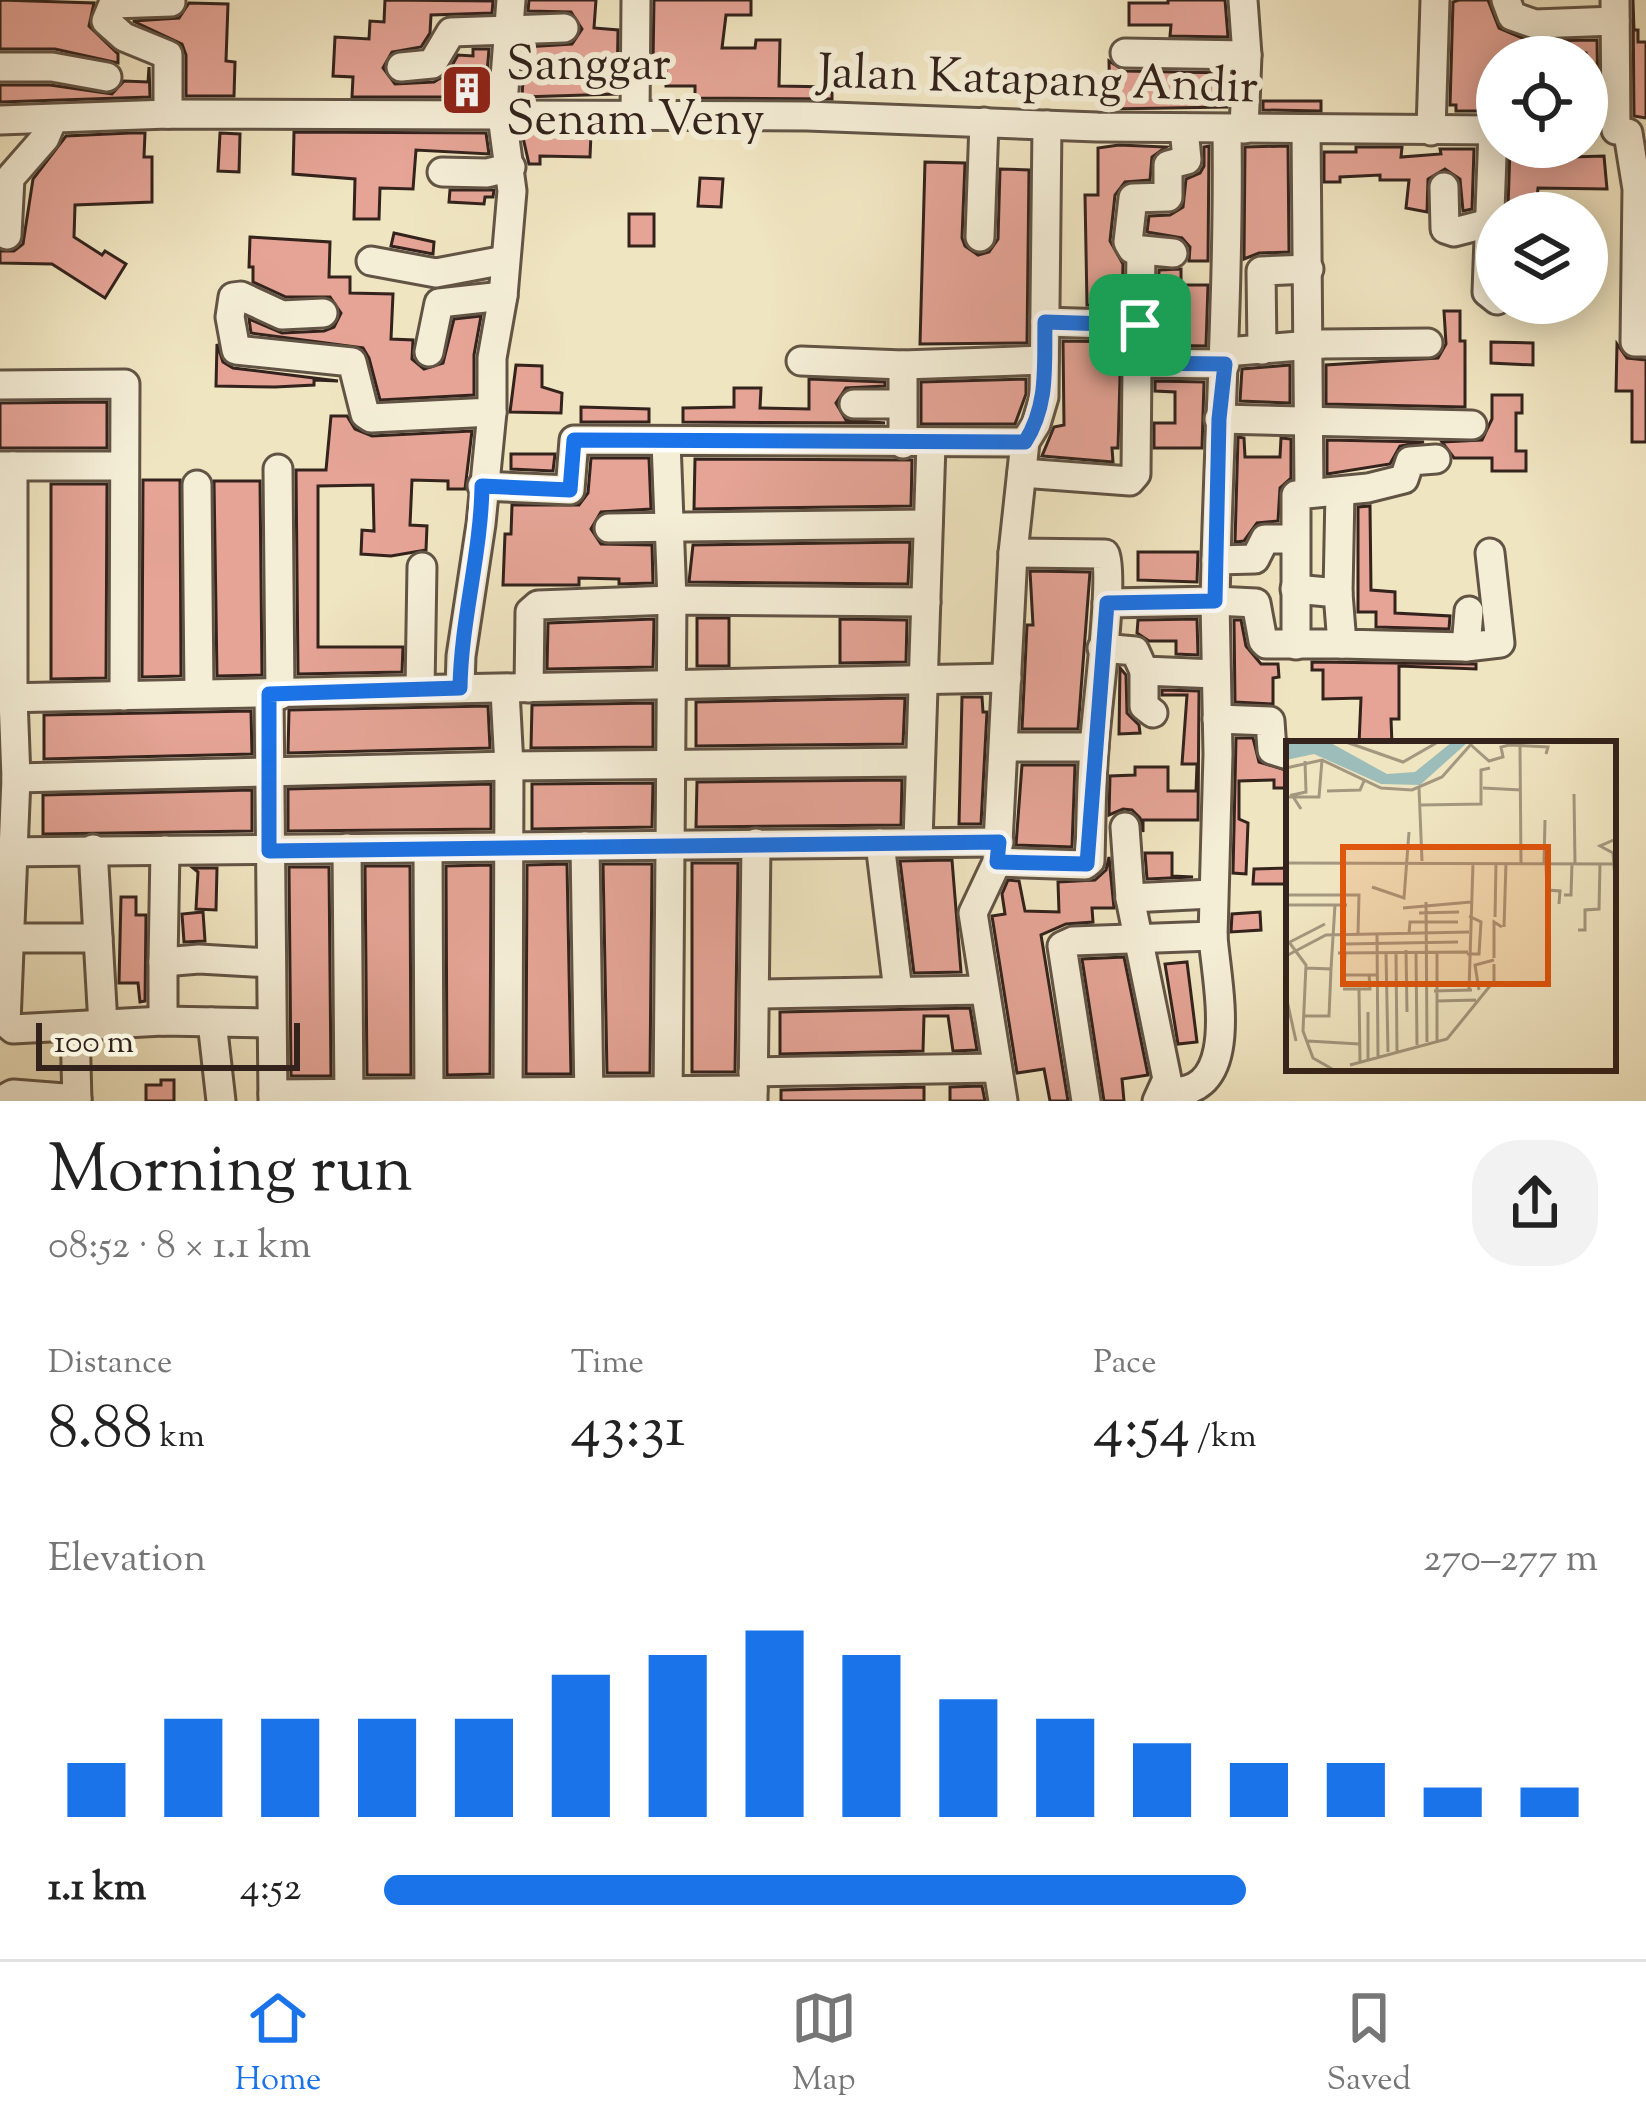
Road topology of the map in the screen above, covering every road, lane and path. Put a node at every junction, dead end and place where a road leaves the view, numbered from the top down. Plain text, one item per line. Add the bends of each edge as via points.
1 (636, 0) edge
2 (1243, 0) edge
3 (1435, 0) edge
4 (1506, 0) edge
5 (171, 2) edge
6 (1615, 11) edge
7 (510, 14) edge
8 (564, 28) dead end
9 (1125, 53) dead end
10 (1247, 56) junction
11 (0, 67) edge
12 (401, 67) dead end
13 (107, 77) dead end
14 (169, 114) junction
15 (502, 116) junction
16 (635, 116) junction
17 (53, 119) junction
18 (0, 120) edge
19 (984, 122) junction
20 (1047, 125) junction
21 (1184, 128) junction
22 (1236, 129) junction
23 (1306, 129) junction
24 (1476, 130) edge
25 (1431, 131) junction
26 (1620, 131) edge
27 (511, 167) junction
28 (442, 172) dead end
29 (1444, 187) dead end
30 (1476, 233) edge
31 (7, 235) dead end
32 (980, 237) dead end
33 (1641, 238) edge
34 (1173, 253) dead end
35 (505, 260) junction
36 (371, 261) dead end
37 (1133, 266) junction
38 (1309, 269) junction
39 (503, 296) junction
40 (323, 314) dead end
41 (1045, 322) junction
42 (1140, 325) junction
43 (1646, 342) edge
44 (1428, 343) dead end
45 (1308, 347) junction
46 (1262, 350) junction
47 (429, 352) dead end
48 (1225, 358) junction
49 (1044, 360) junction
50 (801, 361) dead end
51 (1137, 363) junction
52 (903, 365) junction
53 (0, 385) edge
54 (854, 404) dead end
55 (902, 404) junction
56 (491, 412) junction
57 (1219, 419) junction
58 (1308, 424) junction
59 (1472, 425) dead end
60 (666, 442) junction
61 (1025, 442) junction
62 (917, 444) junction
63 (1436, 459) dead end
64 (7, 466) edge
65 (124, 466) junction
66 (278, 469) dead end
67 (1022, 473) junction
68 (197, 485) dead end
69 (482, 486) junction
70 (1309, 490) junction
71 (1340, 492) junction
72 (928, 524) junction
73 (669, 526) junction
74 (609, 528) dead end
75 (1295, 539) junction
76 (1013, 553) junction
77 (1490, 553) dead end
78 (1216, 560) junction
79 (422, 567) dead end
80 (1295, 589) junction
81 (1338, 593) junction
82 (672, 600) junction
83 (1215, 601) junction
84 (926, 602) junction
85 (1107, 603) junction
86 (1468, 611) dead end
87 (1342, 644) junction
88 (1296, 645) junction
89 (1466, 647) junction
90 (1102, 648) junction
91 (1144, 671) junction
92 (1216, 674) junction
93 (1007, 678) junction
94 (922, 682) junction
95 (669, 685) junction
96 (420, 688) junction
97 (460, 688) junction
98 (517, 689) junction
99 (200, 692) junction
100 (274, 695) junction
101 (124, 696) junction
102 (6, 698) edge
103 (1153, 713) dead end
104 (1217, 719) junction
105 (1005, 747) junction
106 (1094, 747) junction
107 (1285, 754) dead end
108 (920, 762) junction
109 (671, 765) junction
110 (509, 766) junction
111 (270, 775) junction
112 (16, 778) junction
113 (1125, 827) dead end
114 (917, 841) junction
115 (880, 843) junction
116 (669, 844) junction
117 (756, 844) junction
118 (585, 846) junction
119 (347, 848) junction
120 (509, 848) junction
121 (93, 849) junction
122 (428, 849) junction
123 (165, 850) junction
124 (269, 851) junction
125 (6, 852) edge
126 (998, 852) junction
127 (1213, 894) junction
128 (1130, 898) junction
129 (1214, 936) junction
130 (6, 938) edge
131 (98, 938) junction
132 (1138, 940) junction
133 (164, 962) junction
134 (270, 963) junction
135 (984, 990) junction
136 (898, 992) junction
137 (755, 994) junction
138 (163, 1021) junction
139 (212, 1022) junction
140 (270, 1023) junction
141 (89, 1026) junction
142 (997, 1068) junction
143 (753, 1088) edge
144 (589, 1095) edge
145 (668, 1095) edge
146 (349, 1096) edge
147 (508, 1096) edge
148 (1161, 1096) edge
149 (429, 1097) edge
150 (273, 1098) edge
151 (77, 1100) edge
152 (0, 1101) edge
153 (221, 1101) edge
154 (1003, 1101) edge
155 (1086, 1101) edge

1 - 16 street
2 - 10 street
3 - 25 street
4 - 6 street via 1512,16 1534,24
5 - 14 street via 113,4 106,21 168,56
6 - 26 street
7 - 8 street
7 - 12 street via 451,32 432,64
7 - 15 street
9 - 10 street
10 - 22 street
11 - 13 street
14 - 15 street, Jalan Katapang Andir
14 - 17 street, Jalan Katapang Andir
15 - 16 street, Jalan Katapang Andir
15 - 27 street
16 - 19 street, Jalan Katapang Andir
17 - 18 street, Jalan Katapang Andir
17 - 31 street via 10,178
19 - 20 street, Jalan Katapang Andir
19 - 32 street
20 - 21 street, Jalan Katapang Andir
20 - 41 street
21 - 22 street, Jalan Katapang Andir
21 - 37 street via 1187,160 1168,165 1168,196 1133,198
22 - 23 street, Jalan Katapang Andir
22 - 48 street
23 - 25 street, Jalan Katapang Andir
23 - 38 street
24 - 25 street, Jalan Katapang Andir
26 - 33 street
27 - 28 street
27 - 35 street
29 - 30 street via 1444,229
33 - 43 street via 1635,342
34 - 37 street
35 - 36 street via 436,273
35 - 39 street
37 - 42 street
38 - 45 street
38 - 46 street via 1261,271
39 - 47 street via 436,305
39 - 56 street
40 - 56 street via 282,315 233,297 236,350 352,362 371,418
41 - 42 street
41 - 49 street
42 - 51 street
44 - 45 street
45 - 46 street
45 - 58 street
46 - 48 street
48 - 51 street
48 - 57 street
49 - 52 street
49 - 61 street via 1041,411
50 - 52 street
51 - 67 street via 1130,481
52 - 55 street
53 - 65 street via 124,384
54 - 55 street
55 - 62 street
56 - 69 street
57 - 58 street
57 - 78 street
58 - 59 street
58 - 70 street
60 - 62 street
60 - 69 street via 574,440 568,491
60 - 73 street
61 - 62 street
61 - 67 street
62 - 72 street
63 - 71 street via 1409,461 1402,479
64 - 65 street
64 - 102 street
65 - 101 street
66 - 100 street
67 - 76 street
68 - 99 street
69 - 97 street
70 - 71 street
70 - 75 street via 1295,497
71 - 81 street
72 - 73 street
72 - 84 street
73 - 74 street
73 - 82 street
75 - 78 street via 1265,538 1255,559
75 - 80 street
76 - 85 street via 1105,554
76 - 93 street
77 - 89 street via 1499,643
78 - 83 street
79 - 96 street
80 - 81 street
80 - 88 street
81 - 87 street
82 - 84 street
82 - 95 street
82 - 98 street via 538,605 530,612
83 - 85 street
83 - 88 street via 1256,603 1262,641
83 - 92 street
84 - 94 street
85 - 90 street
86 - 89 street
87 - 88 street
87 - 89 street
90 - 91 street via 1135,651
90 - 106 street
91 - 92 street
91 - 103 street via 1144,706
92 - 104 street
93 - 94 street
93 - 105 street
94 - 95 street
94 - 108 street
95 - 98 street
95 - 109 street
96 - 97 street
96 - 100 street
97 - 98 street
98 - 110 street
99 - 100 street
99 - 101 street
100 - 111 street
101 - 102 street
102 - 112 street
104 - 107 street via 1270,722 1273,752
104 - 127 street
105 - 106 street
105 - 126 street
106 - 126 street via 1090,861
108 - 109 street
108 - 114 street
109 - 110 street
109 - 116 street
110 - 111 street
110 - 120 street
111 - 112 street
111 - 124 street
112 - 125 street
113 - 128 street
114 - 115 street
114 - 126 street
115 - 117 street
115 - 136 street
116 - 117 street
116 - 118 street
116 - 145 street
117 - 137 street
118 - 120 street
118 - 144 street
119 - 122 street
119 - 124 street
119 - 146 street
120 - 122 street
120 - 147 street
121 - 123 street
121 - 125 street
121 - 131 street
122 - 149 street
123 - 124 street
123 - 133 street
124 - 134 street
125 - 130 street
126 - 135 street via 973,913
127 - 128 street
127 - 129 street
128 - 132 street
129 - 132 street
129 - 148 street via 1220,1060 1201,1091
130 - 131 street
130 - 141 street via 8,1026
131 - 141 street
132 - 148 street via 1166,1079
132 - 155 street via 1073,941 1060,950
133 - 134 street
133 - 138 street
134 - 140 street
135 - 136 street
135 - 142 street
136 - 137 street
137 - 143 street
138 - 139 street
138 - 141 street
139 - 140 street
139 - 153 street
140 - 150 street
141 - 151 street
142 - 143 street
142 - 154 street
143 - 145 street
144 - 145 street
144 - 147 street
146 - 149 street
146 - 150 street
147 - 149 street
151 - 152 street via 13,1094

